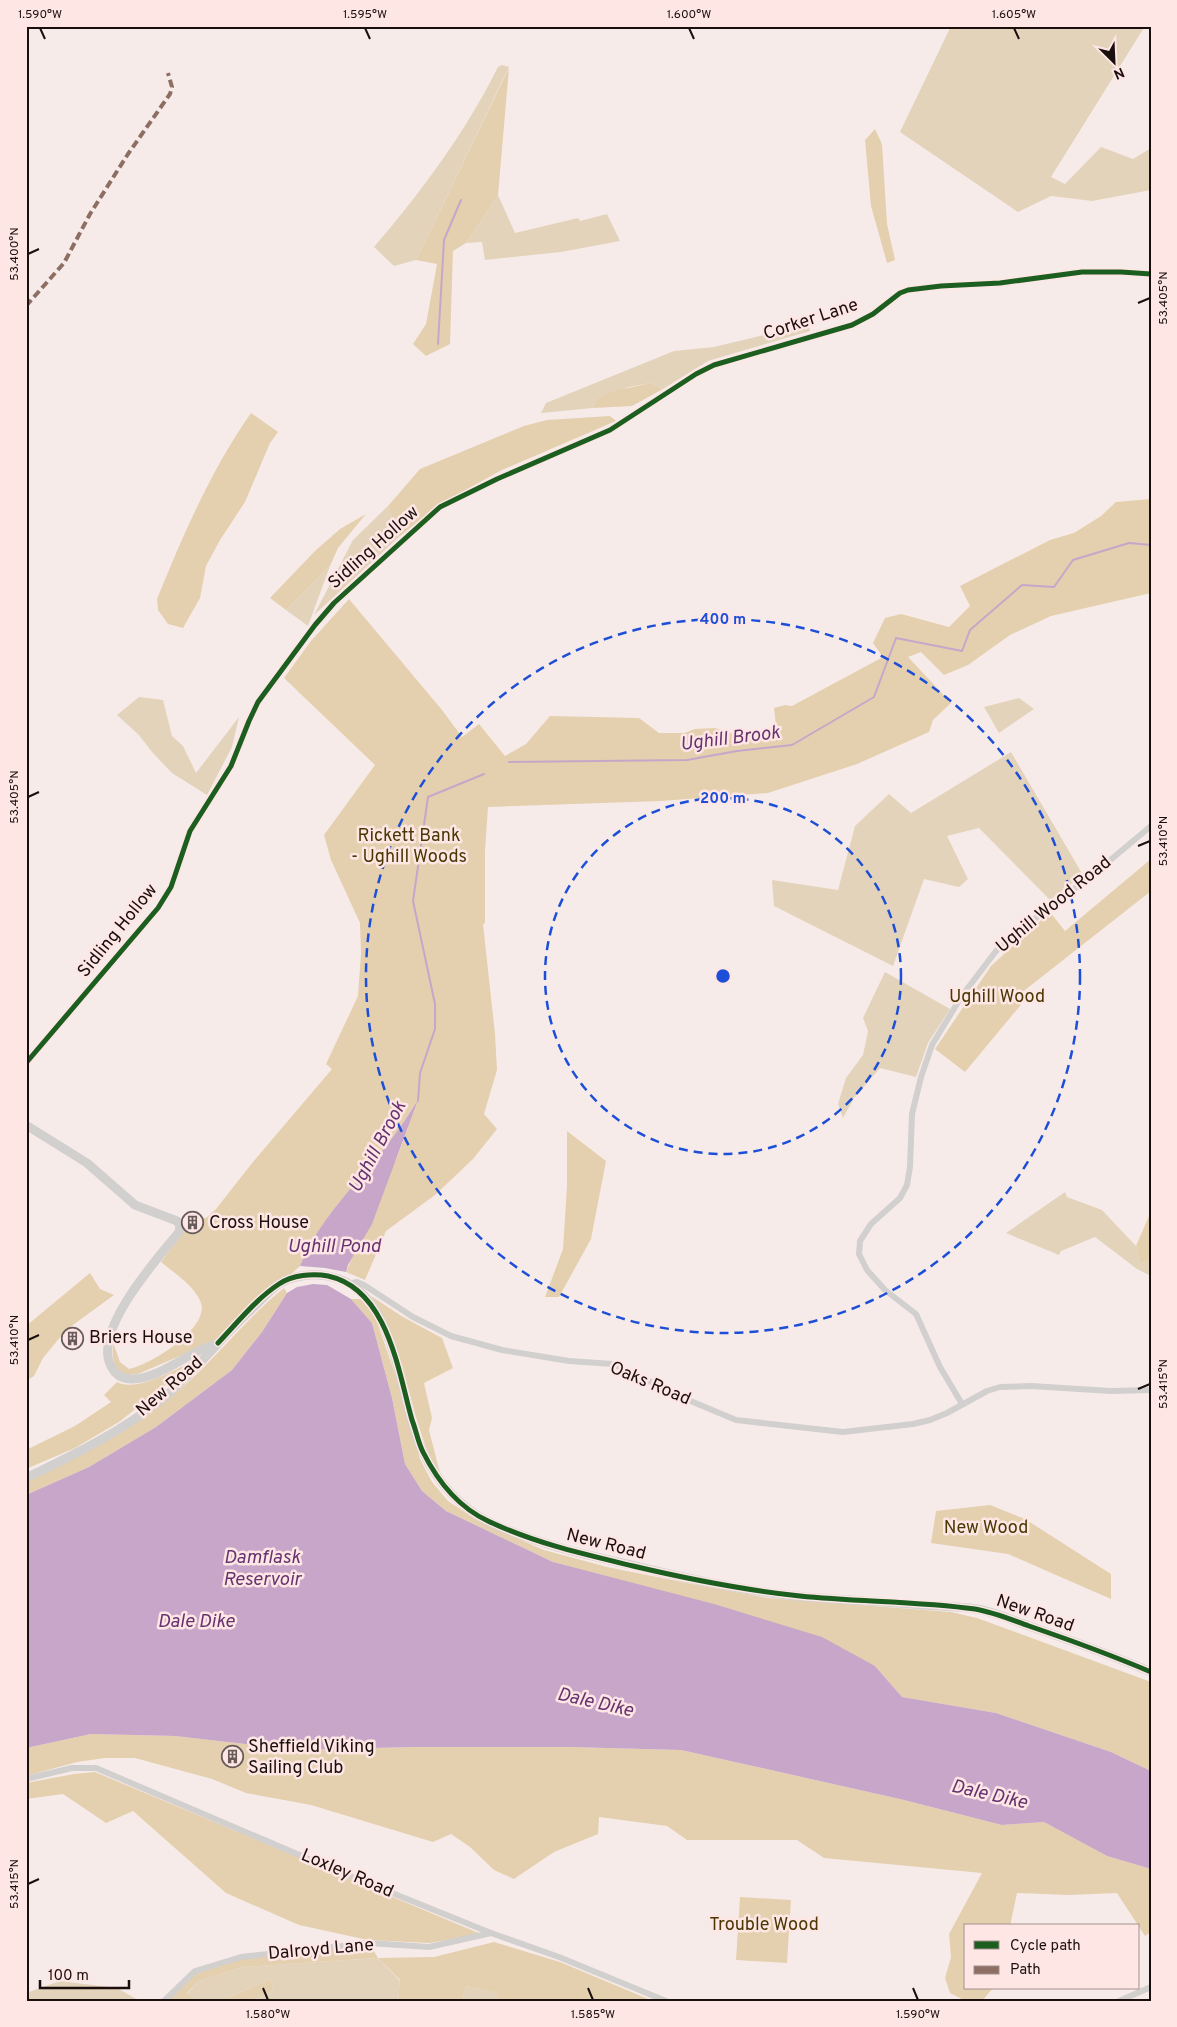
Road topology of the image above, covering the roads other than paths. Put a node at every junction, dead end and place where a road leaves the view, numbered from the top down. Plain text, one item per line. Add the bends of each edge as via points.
1 (1151, 274) edge
2 (636, 412) joint
3 (1151, 826) edge
4 (26, 1063) edge
5 (26, 1125) edge
6 (348, 1284) junction
7 (218, 1343) junction
8 (1151, 1390) edge
9 (962, 1404) junction
10 (26, 1478) edge
11 (1151, 1672) edge
12 (26, 1779) edge
13 (491, 1933) junction
14 (1151, 1987) edge
15 (164, 2001) edge
16 (666, 2001) edge
17 (1120, 2001) edge

1 - 2 street, Corker Lane via 1082,272 1000,283 908,290 852,325 696,374
2 - 4 street, Sidling Hollow via 610,430 440,507 334,603 258,702 231,766 190,831 171,887 158,908
3 - 9 street, Ughill Wood Road via 1002,946 961,997 932,1045 921,1077 912,1114 907,1185 900,1198 872,1224 860,1241 859,1254 867,1270 885,1290 916,1314 940,1368
5 - 7 street via 87,1164 134,1205 177,1221 180,1226 179,1232 134,1289 115,1323 107,1354 114,1373 125,1378 146,1377
6 - 7 street, New Road via 315,1274 284,1281
6 - 9 street, Oaks Road via 357,1282 364,1285 413,1317 451,1336 502,1350 569,1361 613,1364 736,1420 844,1432 930,1420
6 - 11 street, New Road via 378,1313 421,1449 434,1472 461,1504 485,1520 566,1550 678,1576 800,1596 987,1611 1098,1649
7 - 10 street, New Road via 156,1404 101,1440
8 - 9 street, Oaks Road via 1000,1388
12 - 13 street, Loxley Road via 72,1768 96,1768
13 - 15 street, Dalroyd Lane via 429,1947 369,1943 241,1957 194,1971
13 - 16 street, Loxley Road via 559,1956
14 - 17 street

